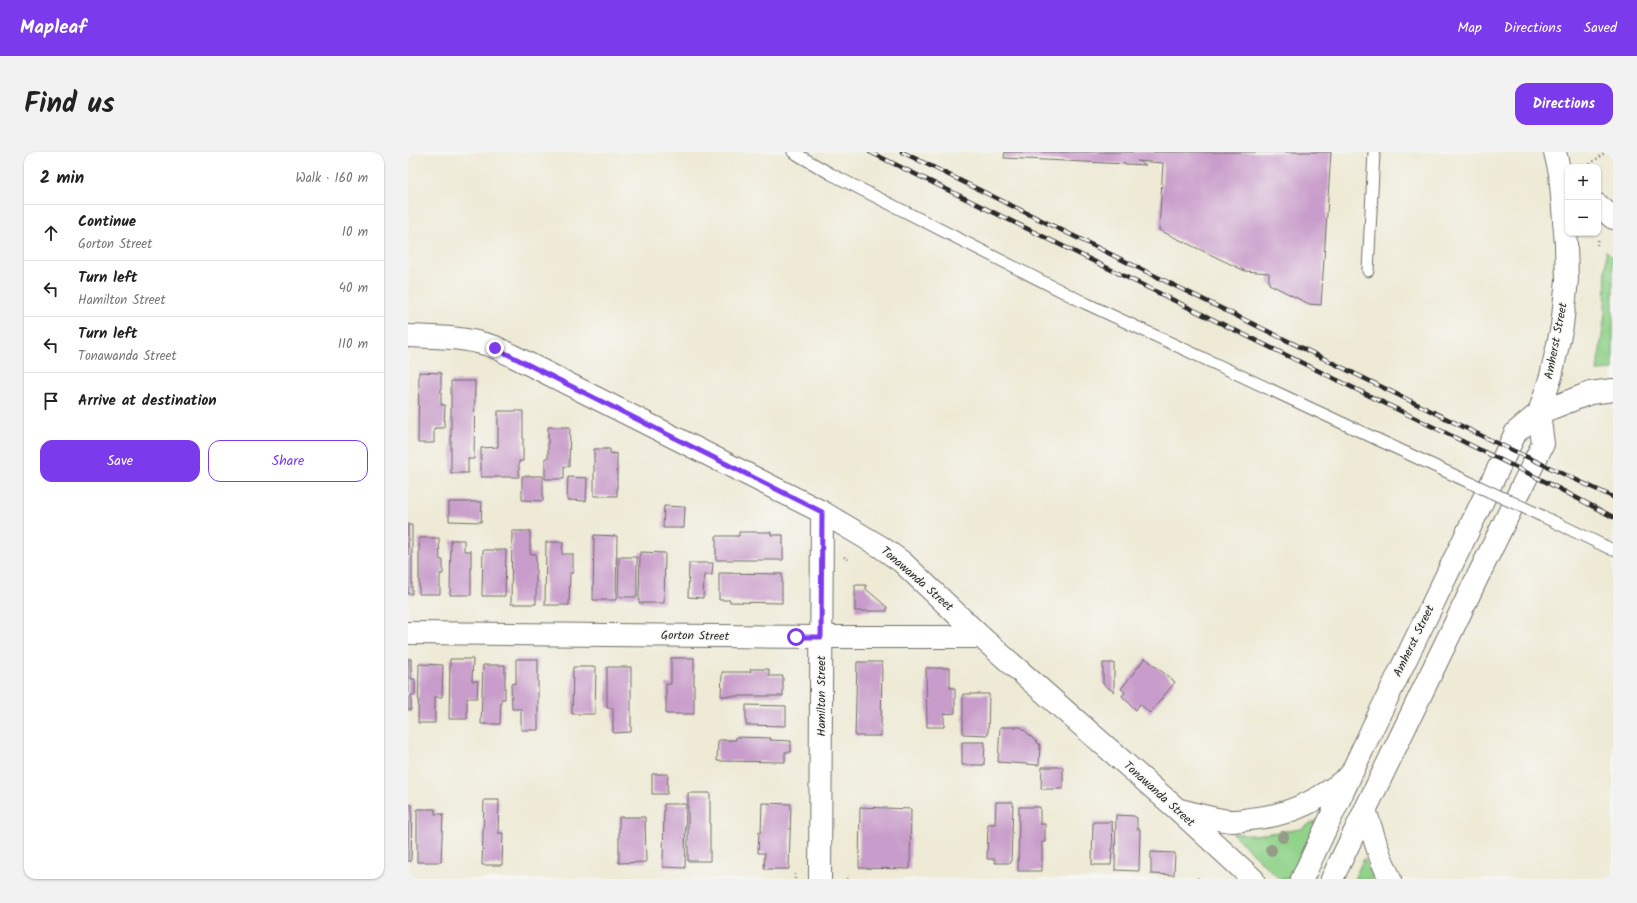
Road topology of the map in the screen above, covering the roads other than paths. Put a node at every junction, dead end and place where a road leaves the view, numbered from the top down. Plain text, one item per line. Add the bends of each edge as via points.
1 (793, 152) edge
2 (1374, 152) edge
3 (1555, 152) edge
4 (1564, 176) edge
5 (1601, 208) edge
6 (1613, 218) edge
7 (1368, 271) dead end
8 (408, 336) edge
9 (1613, 390) edge
10 (1539, 413) junction
11 (822, 512) junction
12 (1613, 550) edge
13 (408, 633) edge
14 (821, 637) junction
15 (981, 637) junction
16 (1350, 775) junction
17 (1177, 809) junction
18 (1365, 810) junction
19 (820, 879) edge
20 (1253, 879) edge
21 (1302, 879) edge
22 (1332, 879) edge
23 (1390, 879) edge

1 - 12 lane, bridge via 831,174 1085,303
2 - 7 lane
3 - 4 street, Amherst Street
4 - 10 street, Amherst Street via 1567,280 1562,326 1551,376
5 - 6 street
8 - 11 street, Tonawanda Street via 474,340 495,348
9 - 10 street via 1590,394
10 - 16 street, Amherst Street via 1516,432
10 - 18 street, Amherst Street via 1543,444
11 - 14 street, Hamilton Street
11 - 15 street, Tonawanda Street via 902,562
13 - 14 street, Gorton Street
14 - 15 street, Gorton Street
14 - 19 street, Hamilton Street
15 - 17 street, Tonawanda Street
16 - 17 street via 1330,792 1299,808 1269,818 1232,821
16 - 21 street, Amherst Street
17 - 20 street, Tonawanda Street
18 - 22 street, Amherst Street
18 - 23 street

